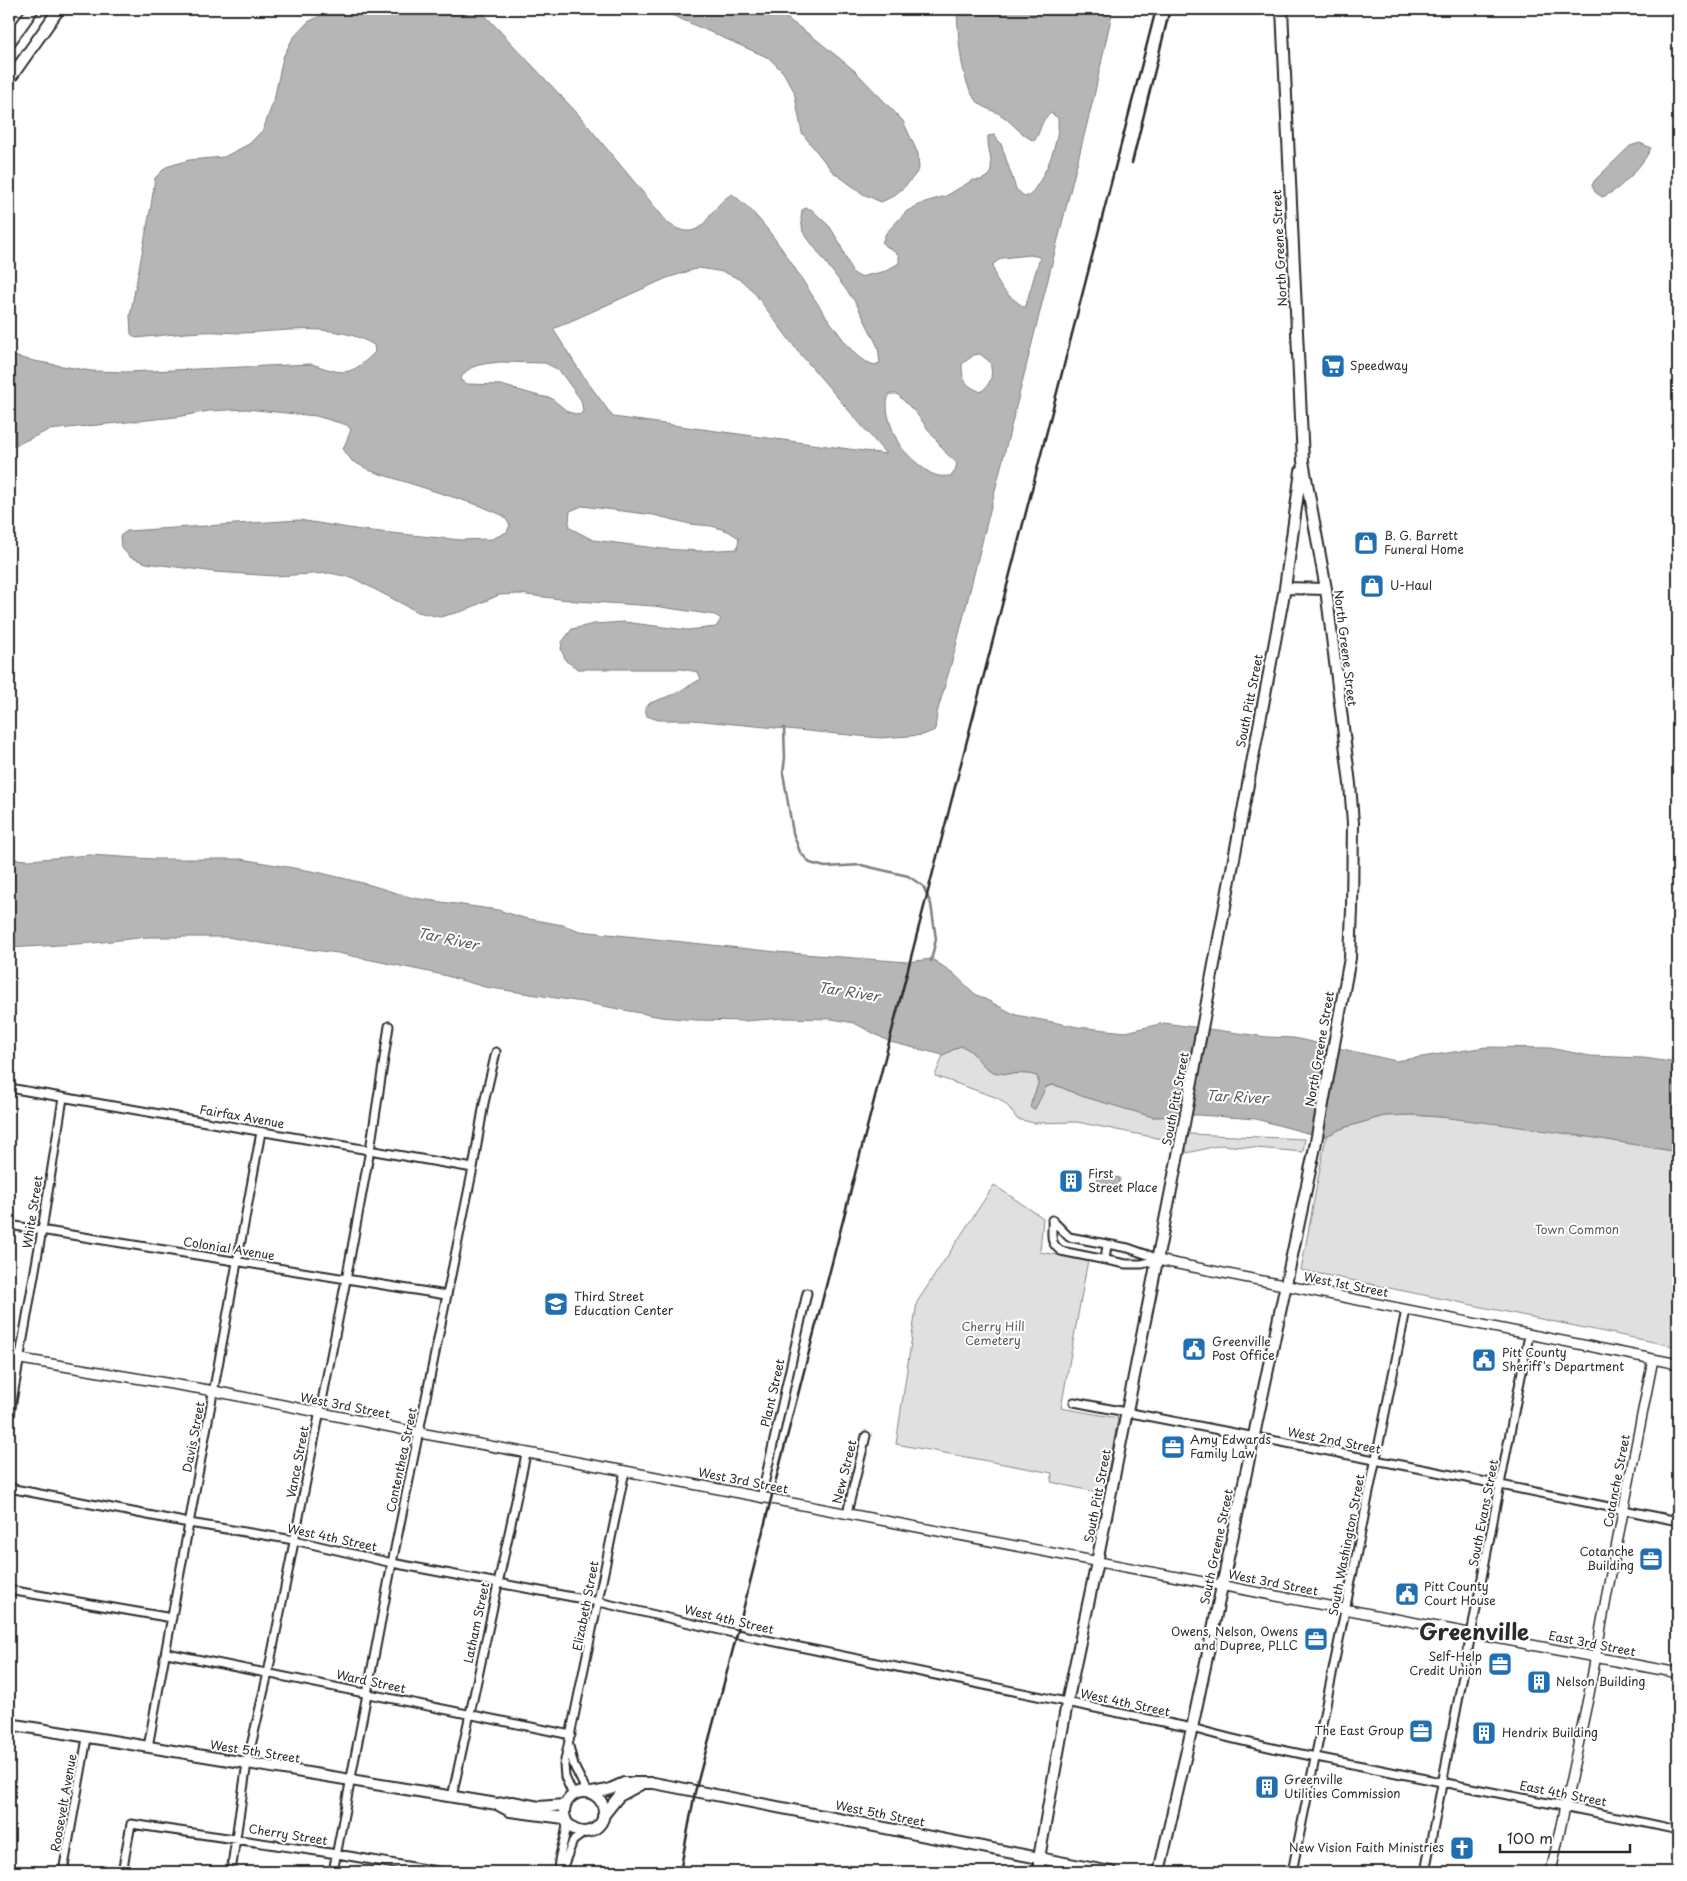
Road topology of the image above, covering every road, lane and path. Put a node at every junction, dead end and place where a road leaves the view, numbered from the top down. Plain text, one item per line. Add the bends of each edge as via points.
1 (33, 9) edge
2 (59, 9) edge
3 (1282, 9) edge
4 (9, 43) edge
5 (9, 80) edge
6 (1302, 461) junction
7 (1285, 588) junction
8 (1326, 590) junction
9 (390, 1026) dead end
10 (496, 1052) dead end
11 (9, 1088) edge
12 (63, 1098) junction
13 (261, 1132) junction
14 (370, 1150) junction
15 (472, 1168) junction
16 (9, 1224) edge
17 (42, 1230) junction
18 (1067, 1235) junction
19 (1054, 1244) junction
20 (1107, 1244) junction
21 (1106, 1260) junction
22 (1158, 1260) junction
23 (238, 1261) junction
24 (346, 1280) junction
25 (1285, 1285) junction
26 (807, 1293) dead end
27 (446, 1295) junction
28 (1406, 1310) junction
29 (1529, 1335) junction
30 (9, 1357) edge
31 (18, 1358) junction
32 (1654, 1359) junction
33 (1678, 1364) edge
34 (214, 1391) junction
35 (1074, 1402) dead end
36 (1127, 1412) junction
37 (320, 1414) junction
38 (9, 1419) edge
39 (420, 1433) junction
40 (866, 1436) dead end
41 (1253, 1437) junction
42 (526, 1454) junction
43 (1375, 1460) junction
44 (625, 1471) junction
45 (1500, 1485) junction
46 (9, 1488) edge
47 (761, 1498) junction
48 (1624, 1510) junction
49 (847, 1513) junction
50 (1678, 1521) edge
51 (189, 1523) junction
52 (294, 1540) junction
53 (1097, 1562) junction
54 (392, 1563) junction
55 (497, 1583) junction
56 (1222, 1586) junction
57 (9, 1590) edge
58 (599, 1602) junction
59 (1345, 1610) junction
60 (172, 1618) junction
61 (1472, 1634) junction
62 (167, 1653) junction
63 (1595, 1657) junction
64 (268, 1673) junction
65 (1678, 1674) edge
66 (368, 1692) junction
67 (1067, 1703) junction
68 (469, 1714) junction
69 (9, 1724) edge
70 (1192, 1728) junction
71 (571, 1735) junction
72 (87, 1738) junction
73 (569, 1746) junction
74 (148, 1747) junction
75 (1316, 1757) junction
76 (247, 1763) junction
77 (351, 1780) junction
78 (1443, 1782) junction
79 (644, 1783) junction
80 (590, 1792) junction
81 (573, 1794) junction
82 (452, 1797) junction
83 (497, 1804) junction
84 (564, 1805) junction
85 (1565, 1805) junction
86 (603, 1816) junction
87 (566, 1821) junction
88 (1678, 1830) edge
89 (585, 1832) junction
90 (236, 1839) junction
91 (336, 1854) junction
92 (1039, 1858) junction
93 (63, 1872) edge
94 (122, 1872) edge
95 (230, 1872) edge
96 (334, 1872) edge
97 (442, 1872) edge
98 (560, 1872) edge
99 (1039, 1872) edge
100 (1112, 1872) edge
101 (1160, 1872) edge
102 (1292, 1872) edge
103 (1425, 1872) edge
104 (1551, 1872) edge

1 - 4 main road
2 - 5 main road
3 - 6 main road, North Greene Street
6 - 7 main road, South Pitt Street
6 - 8 main road, North Greene Street
7 - 8 main road
7 - 22 main road, South Pitt Street
8 - 25 main road, North Greene Street via 1353,823 1350,958 1315,1147
9 - 14 street, Vance Street
10 - 15 street, Contenthea Street
11 - 12 street, Fairfax Avenue
12 - 13 street, Fairfax Avenue
12 - 17 street, White Street
13 - 14 street, Fairfax Avenue
13 - 23 street, Davis Street
14 - 15 street, Fairfax Avenue
14 - 24 street, Vance Street
15 - 27 street, Contenthea Street
16 - 17 street, Colonial Avenue
17 - 23 street, Colonial Avenue
17 - 31 street, White Street
18 - 19 street
18 - 19 street via 1052,1220 1051,1240
18 - 20 street
19 - 21 street via 1061,1251
20 - 21 street
20 - 22 street
21 - 22 street via 1126,1264
22 - 25 street, West 1st Street
22 - 36 main road, South Pitt Street
23 - 24 street, Colonial Avenue
23 - 34 street, Davis Street
24 - 27 street, Colonial Avenue
24 - 37 street, Vance Street
25 - 28 street, West 1st Street
25 - 41 main road, South Greene Street
26 - 47 street, Plant Street
27 - 39 street, Contenthea Street
28 - 29 street, West 1st Street
28 - 43 street, South Washington Street
29 - 32 street, West 1st Street
29 - 45 street, South Evans Street
30 - 31 street, West 3rd Street
31 - 34 street, West 3rd Street
31 - 38 street, White Street
32 - 33 street, West 1st Street
32 - 48 street, Cotanche Street
34 - 37 street, West 3rd Street
34 - 51 street, Davis Street
35 - 36 street, West 2nd Street
36 - 41 street, West 2nd Street
36 - 53 main road, South Pitt Street
37 - 39 street, West 3rd Street
37 - 52 street, Vance Street
39 - 42 street, West 3rd Street
39 - 54 street, Contenthea Street
40 - 49 street, New Street
41 - 43 street, West 2nd Street
41 - 56 main road, South Greene Street
42 - 44 street, West 3rd Street
42 - 55 street, Latham Street
43 - 45 street, West 2nd Street
43 - 59 street, South Washington Street
44 - 47 street, West 3rd Street
44 - 58 street, Elizabeth Street
45 - 48 street, West 2nd Street
45 - 61 street, South Evans Street
46 - 51 street, West 4th Street
47 - 49 street, West 3rd Street
48 - 50 street, West 2nd Street
48 - 63 street, Cotanche Street
49 - 53 street, West 3rd Street
51 - 52 street, West 4th Street
51 - 60 street, Davis Street
52 - 54 street, West 4th Street
52 - 64 street, Vance Street
53 - 56 street, West 3rd Street
53 - 67 main road, South Pitt Street
54 - 55 street, West 4th Street
54 - 66 street, Contenthea Street
55 - 58 street, West 4th Street
55 - 68 street, Latham Street
56 - 59 street, West 3rd Street
56 - 70 main road, South Greene Street
57 - 60 street
58 - 67 street, West 4th Street
58 - 71 street, Elizabeth Street
59 - 61 street, West 3rd Street
59 - 75 street, South Washington Street
60 - 62 street, Davis Street
61 - 63 street, East 3rd Street
61 - 78 street, South Evans Street
62 - 64 street, Ward Street
62 - 74 street, Davis Street
63 - 65 street, East 3rd Street
63 - 85 street, Cotanche Street
64 - 66 street, Ward Street
64 - 76 street, Vance Street
66 - 68 street, Ward Street
66 - 77 street, Contenthea Street
67 - 70 street, West 4th Street
67 - 92 main road, South Pitt Street
68 - 71 street, Ward Street
68 - 82 street, Latham Street
69 - 72 main road, West 5th Street
70 - 75 street, West 4th Street
70 - 101 main road, South Greene Street
71 - 73 street, Elizabeth Street
72 - 74 main road, West 5th Street
72 - 93 street, Roosevelt Avenue
73 - 80 street, Elizabeth Street via 574,1766
73 - 81 street, Elizabeth Street via 564,1771
74 - 76 main road, West 5th Street
75 - 78 street, West 4th Street
75 - 102 street, South Washington Street
76 - 77 main road, West 5th Street
76 - 90 street, Vance Street
77 - 82 main road, West 5th Street
77 - 91 street, Contenthea Street
78 - 85 street, East 4th Street
78 - 103 street, South Evans Street
79 - 80 main road, West 5th Street via 624,1782 608,1790
79 - 86 main road via 619,1796
79 - 92 main road, West 5th Street
80 - 81 main road
80 - 86 main road via 602,1803
81 - 84 main road
82 - 83 main road, West 5th Street
83 - 84 main road, West 5th Street
83 - 87 main road, West 5th Street via 510,1811
84 - 87 main road
85 - 88 street, East 4th Street
85 - 104 street, Cotanche Street
86 - 89 main road via 597,1827
87 - 89 main road via 572,1828
87 - 98 street via 566,1837 558,1866
89 - 98 street via 573,1841
90 - 91 street, Cherry Street
90 - 94 street, Cherry Street via 131,1824
90 - 95 street, Vance Street
91 - 96 street, Contenthea Street
91 - 97 street, Cherry Street
92 - 99 main road, South Pitt Street
92 - 100 main road, West 5th Street

